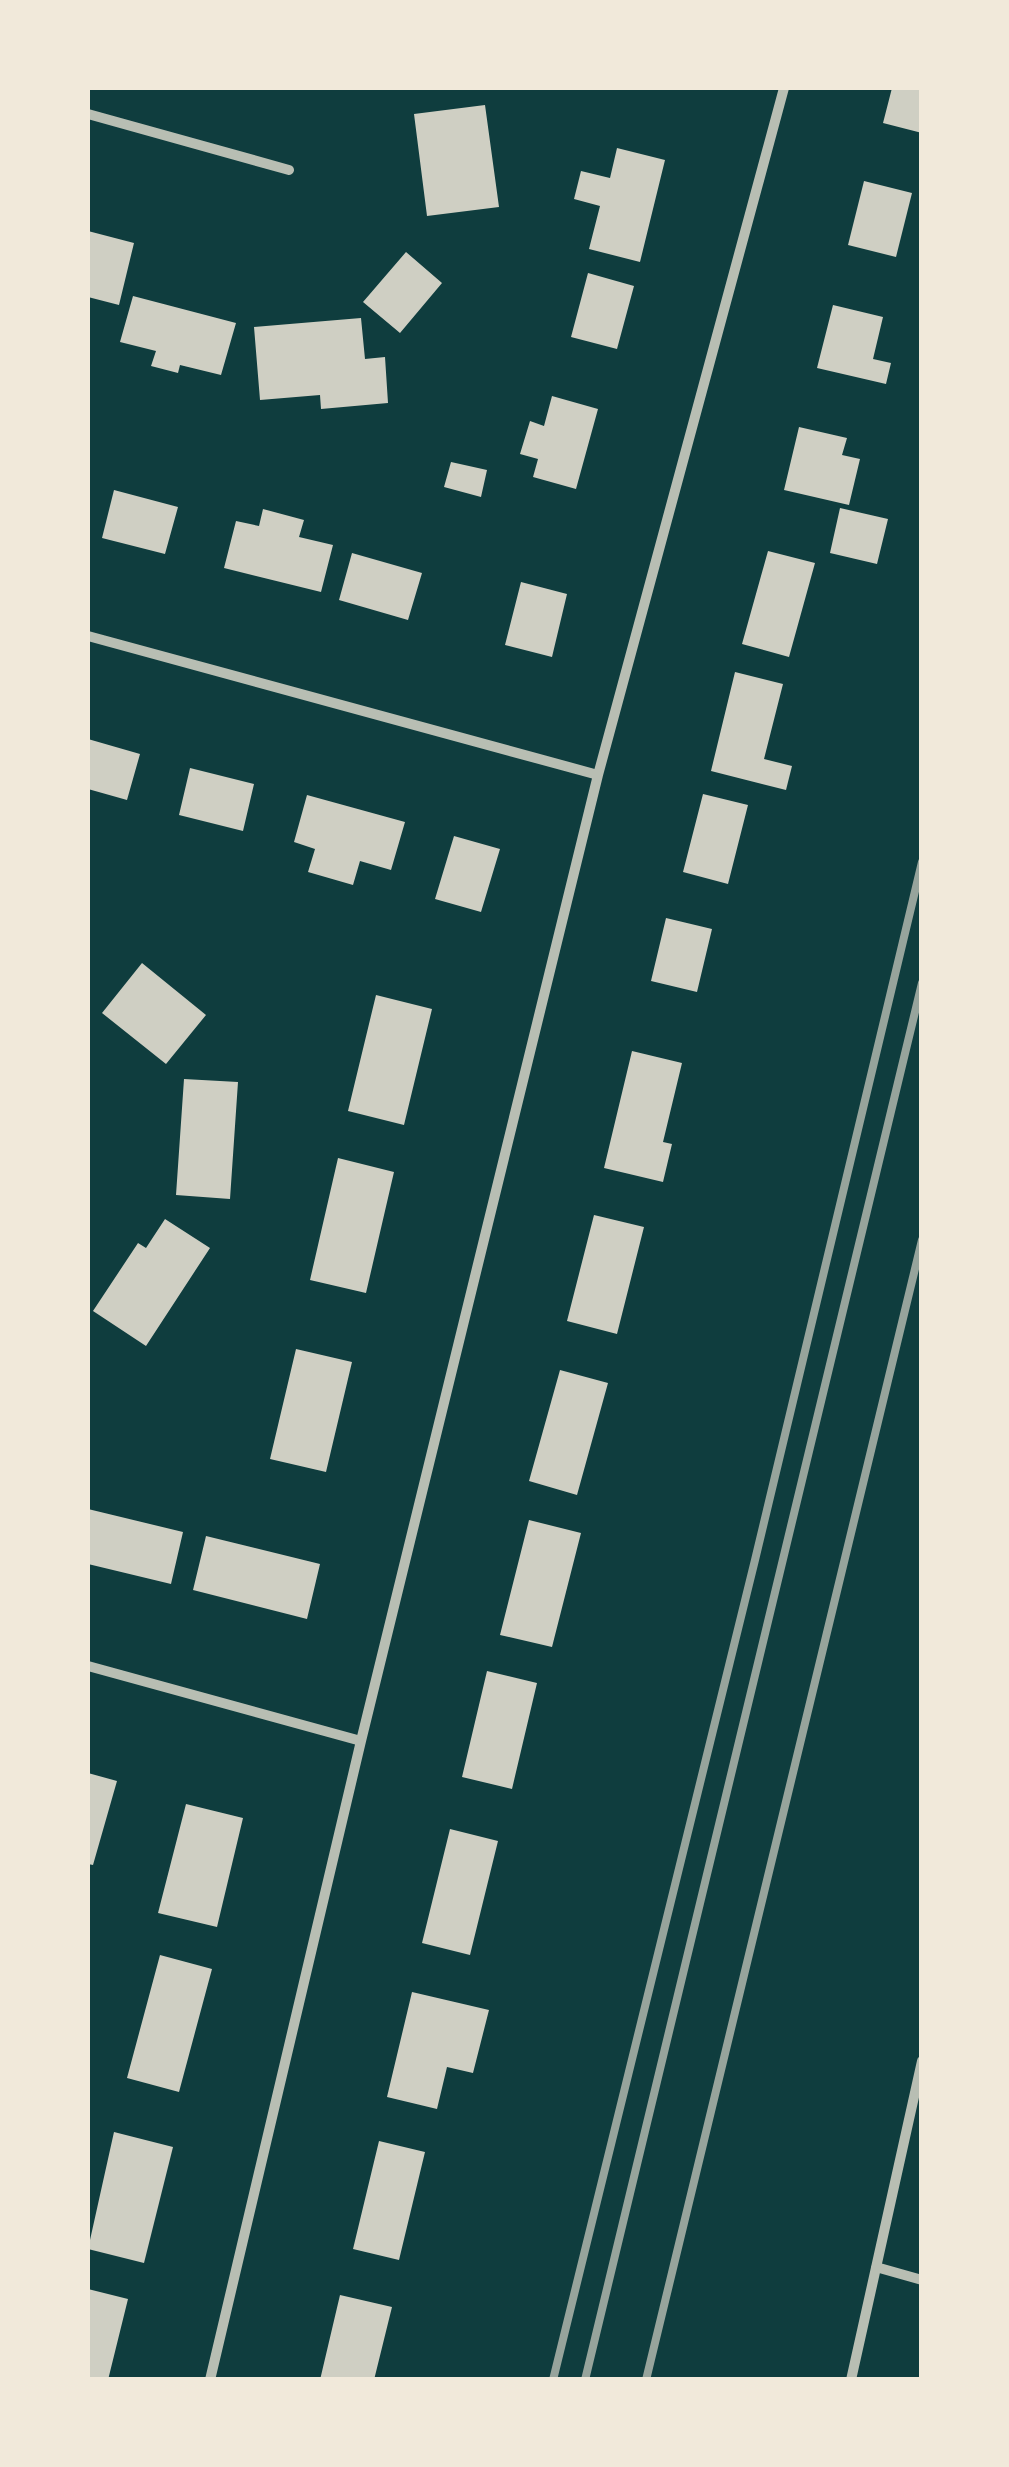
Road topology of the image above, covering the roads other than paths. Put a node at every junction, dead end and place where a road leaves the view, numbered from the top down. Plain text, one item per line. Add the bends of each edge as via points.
1 (784, 88) edge
2 (88, 114) edge
3 (289, 170) dead end
4 (88, 636) edge
5 (598, 775) junction
6 (88, 1666) edge
7 (361, 1741) junction
8 (922, 2061) edge
9 (876, 2268) junction
10 (922, 2280) edge
11 (210, 2380) edge
12 (851, 2380) edge

1 - 5 street
2 - 3 street
4 - 5 street
5 - 7 street
6 - 7 street
7 - 11 street
8 - 9 street
9 - 10 street
9 - 12 street

